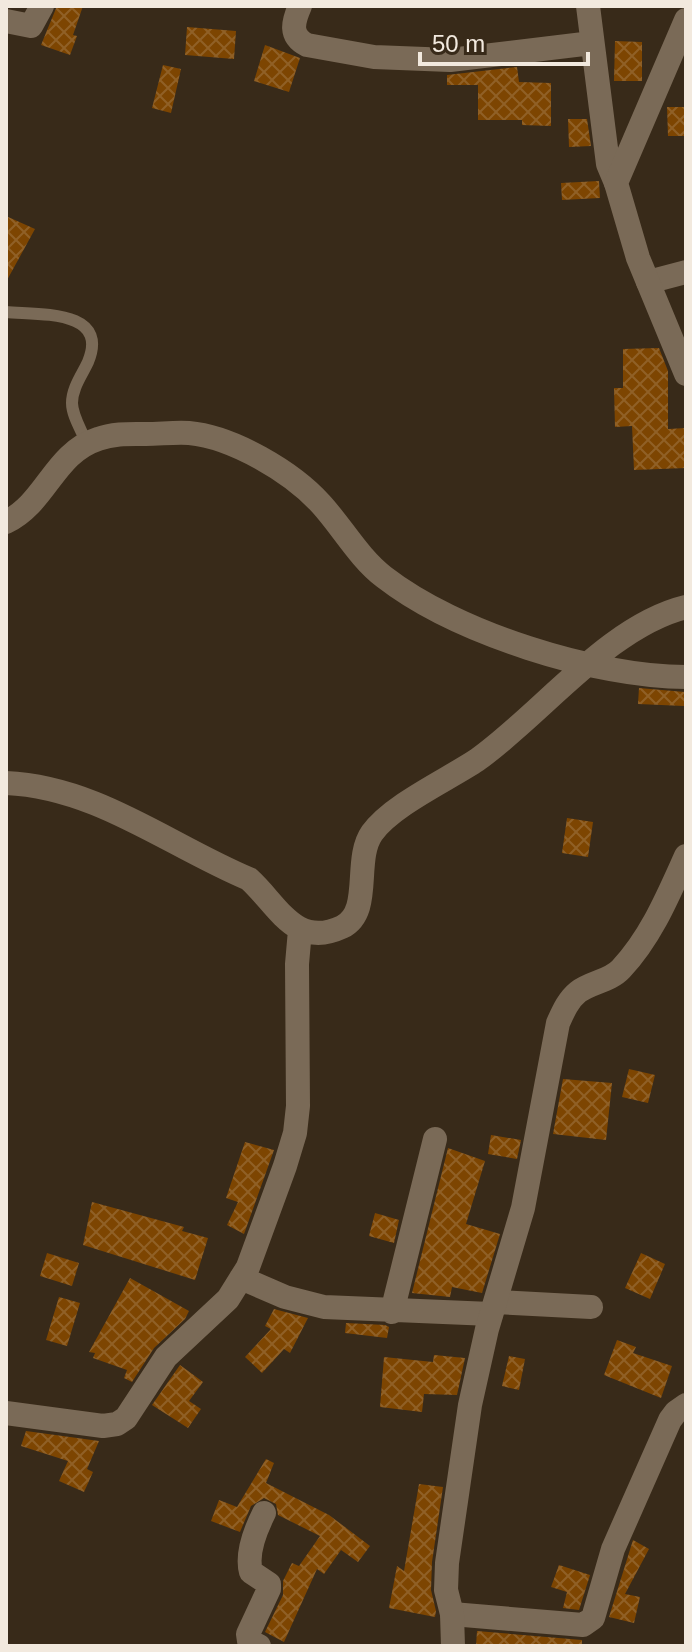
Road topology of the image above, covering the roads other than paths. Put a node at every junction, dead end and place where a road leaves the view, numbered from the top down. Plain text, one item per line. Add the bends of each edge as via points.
1 (42, 6) edge
2 (300, 6) edge
3 (588, 6) edge
4 (686, 20) edge
5 (6, 21) edge
6 (592, 43) junction
7 (616, 183) junction
8 (686, 272) edge
9 (648, 282) junction
10 (6, 312) edge
11 (686, 374) edge
12 (87, 444) junction
13 (6, 522) edge
14 (686, 607) edge
15 (589, 663) junction
16 (686, 677) edge
17 (6, 783) edge
18 (686, 856) edge
19 (300, 930) junction
20 (435, 1139) dead end
21 (241, 1278) junction
22 (591, 1307) dead end
23 (494, 1308) junction
24 (392, 1312) junction
25 (686, 1405) edge
26 (6, 1413) edge
27 (264, 1513) dead end
28 (452, 1614) junction
29 (259, 1646) edge
30 (453, 1646) edge

1 - 5 street via 31,26
2 - 6 street via 294,22 298,40 374,57 450,60
3 - 6 street
4 - 7 street
6 - 7 street via 608,164
7 - 9 street
8 - 9 street
9 - 11 street
10 - 12 lane via 69,318 91,333 93,349 72,406
12 - 13 street via 63,460 28,509
12 - 15 street via 120,434 191,433 252,453 319,501 371,565 397,585 470,626 528,649
14 - 15 street via 625,636
15 - 16 street via 644,676
15 - 19 street via 477,760 373,832 363,852 354,917 327,931
17 - 19 street via 40,786 127,816 249,879
18 - 23 street via 638,950 618,973 579,992 558,1023 523,1208
19 - 21 street via 295,1133
20 - 24 street
21 - 24 street via 324,1307
21 - 26 street via 228,1299 166,1357 117,1424
22 - 23 street
23 - 24 street
23 - 28 street via 470,1405 447,1563
25 - 28 street via 670,1420 626,1517 589,1623
27 - 29 street via 249,1562 251,1572 269,1584 248,1634
28 - 30 street

